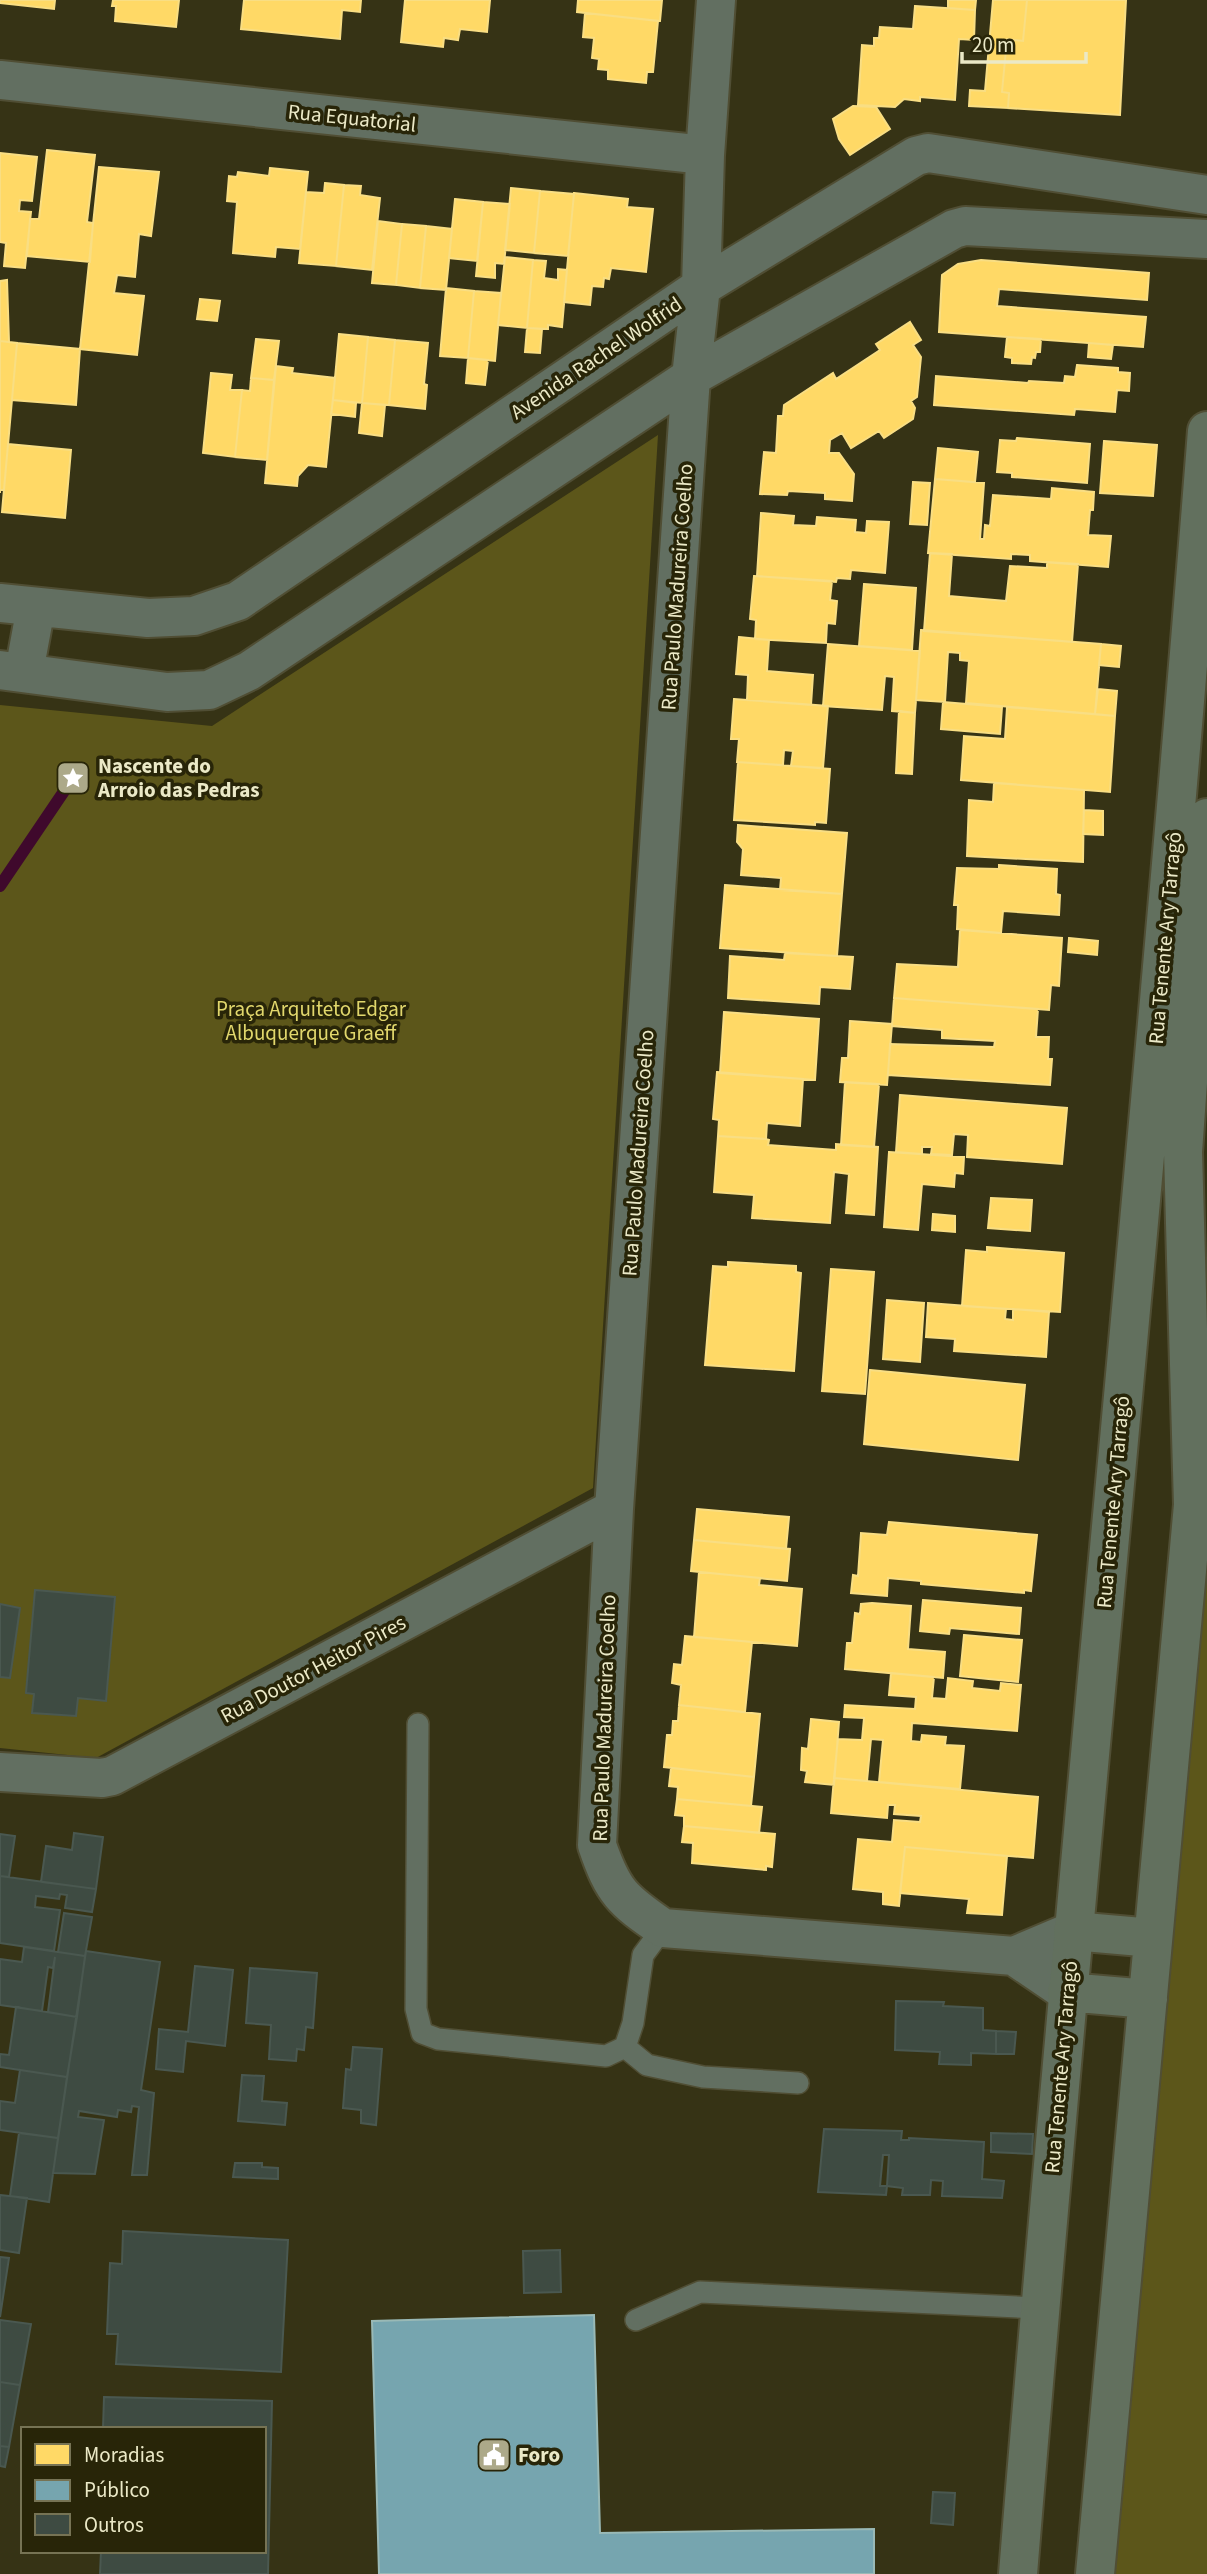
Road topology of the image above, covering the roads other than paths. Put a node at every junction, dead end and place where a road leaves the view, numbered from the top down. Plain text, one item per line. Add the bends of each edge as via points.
1 (716, 0) edge
2 (0, 80) edge
3 (705, 155) junction
4 (1207, 195) edge
5 (1207, 239) edge
6 (701, 287) junction
7 (691, 377) junction
8 (1207, 430) edge
9 (18, 605) edge
10 (12, 671) edge
11 (1207, 818) edge
12 (614, 1509) junction
13 (418, 1724) dead end
14 (0, 1772) edge
15 (663, 1928) junction
16 (1073, 1931) junction
17 (1153, 1938) junction
18 (1014, 1955) junction
19 (1067, 1992) junction
20 (1148, 1999) junction
21 (625, 2047) junction
22 (798, 2082) dead end
23 (1039, 2308) junction
24 (636, 2320) dead end
25 (1018, 2574) edge
26 (1096, 2574) edge

1 - 3 street, Rua Paulo Madureira Coelho
2 - 3 street, Rua Equatorial
3 - 6 street, Rua Paulo Madureira Coelho
4 - 6 street, Avenida Rachel Wolfrid via 922,154
5 - 7 street via 959,226
6 - 7 street, Rua Paulo Madureira Coelho
6 - 9 street, Avenida Rachel Wolfrid via 238,601 194,617 149,618
7 - 10 street via 249,671 209,690 167,692
7 - 12 street, Rua Paulo Madureira Coelho
8 - 16 main road, Rua Tenente Ary Tarragô
9 - 10 street
11 - 17 main road, Rua Tenente Ary Tarragô via 1184,1152 1193,1505
12 - 14 street, Rua Doutor Heitor Pires via 112,1776
12 - 15 street, Rua Paulo Madureira Coelho via 597,1845 609,1880 632,1907
13 - 21 lane via 416,2009 422,2033 438,2039 606,2056
15 - 18 street, Rua Paulo Madureira Coelho
15 - 21 lane via 643,1955
16 - 17 main road
16 - 18 street, Rua Paulo Madureira Coelho
16 - 19 main road, Rua Tenente Ary Tarragô
17 - 20 main road, Rua Tenente Ary Tarragô
18 - 19 street
19 - 20 main road
19 - 23 main road, Rua Tenente Ary Tarragô
20 - 26 main road, Rua Tenente Ary Tarragô
21 - 22 lane via 647,2065 703,2077
23 - 24 lane via 700,2292
23 - 25 main road, Rua Tenente Ary Tarragô

